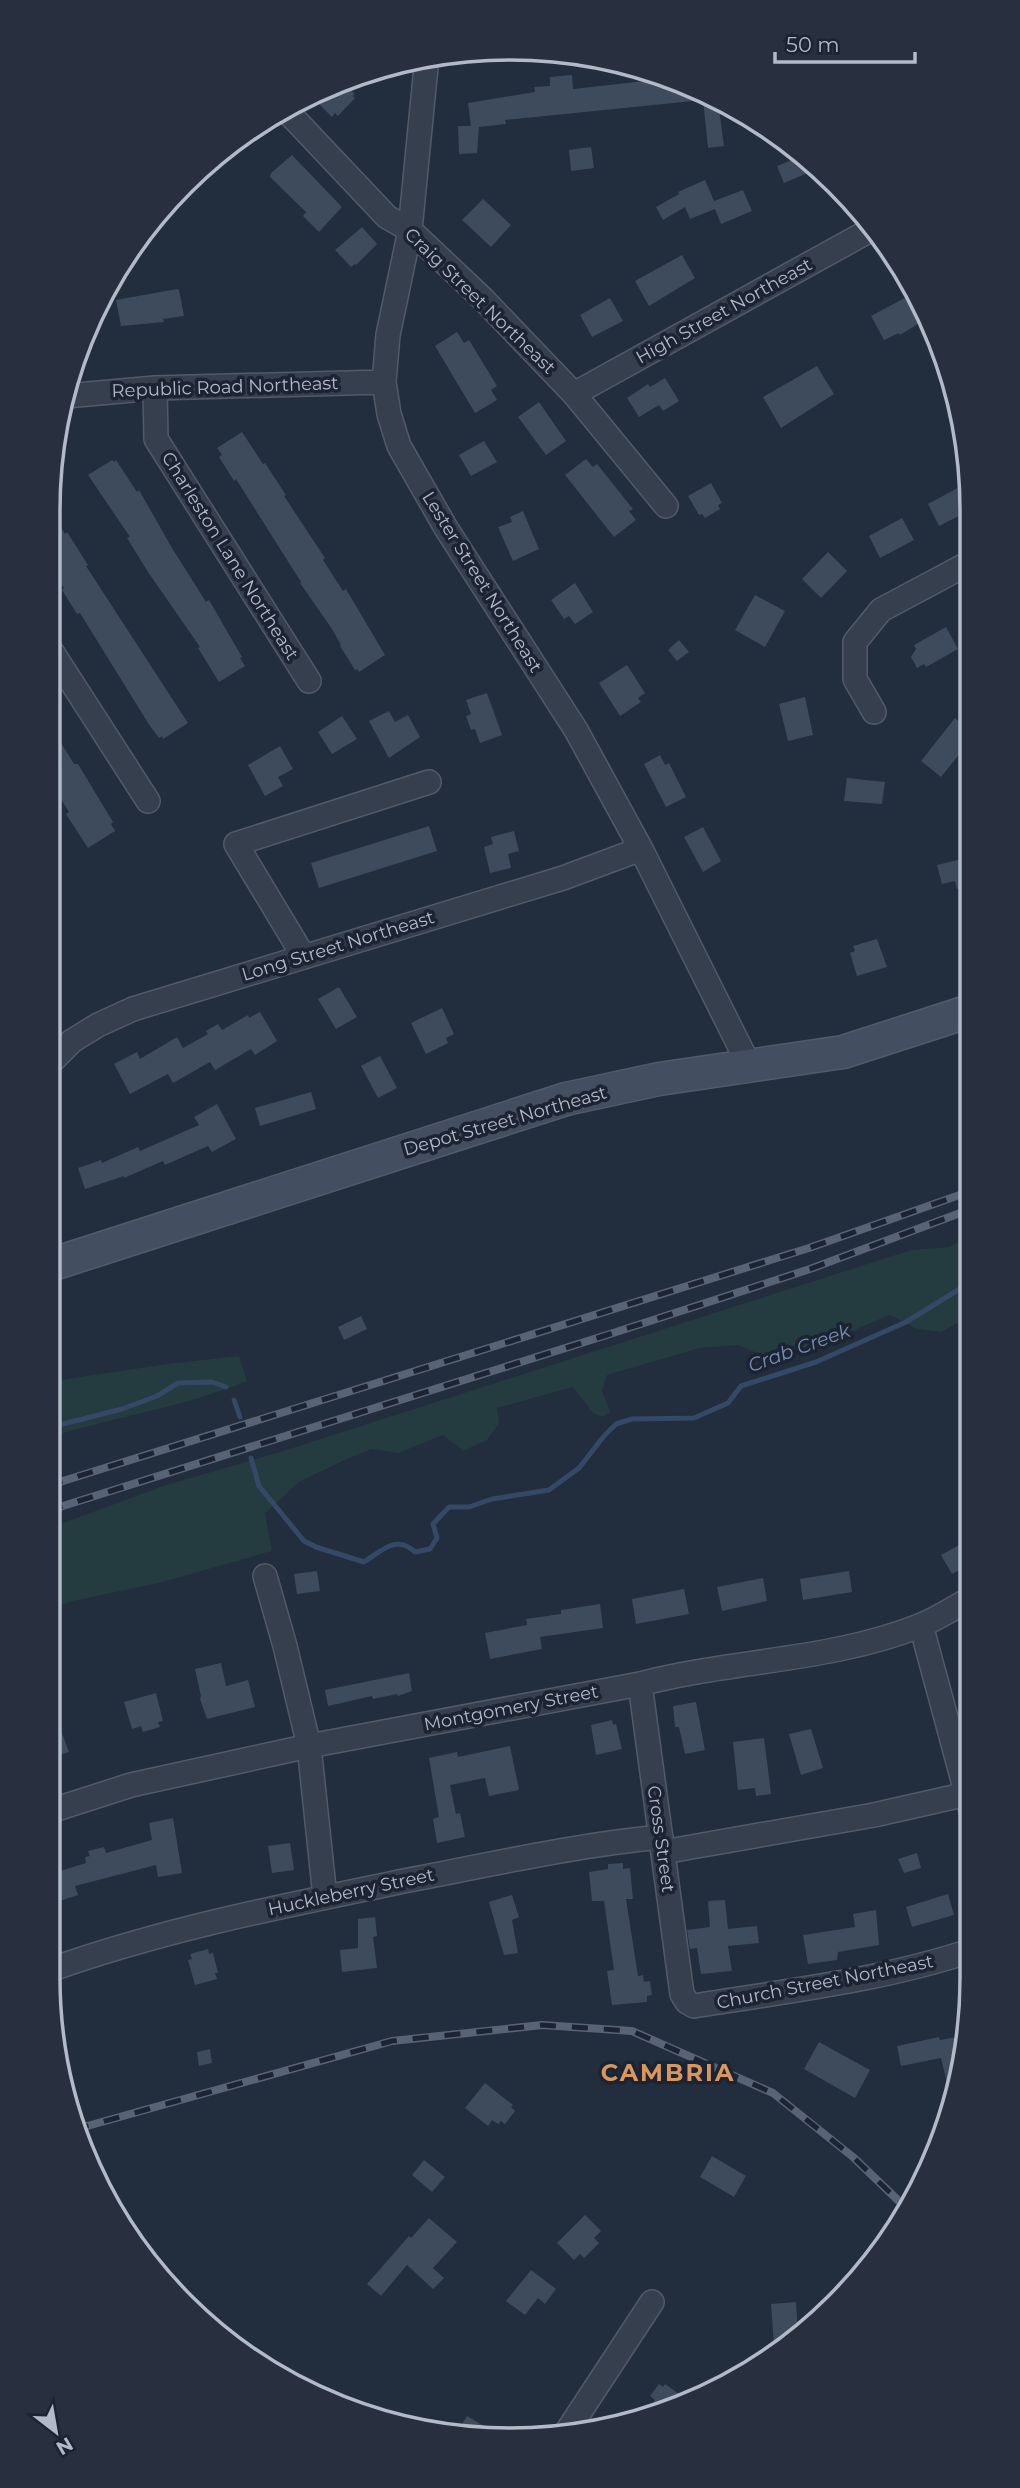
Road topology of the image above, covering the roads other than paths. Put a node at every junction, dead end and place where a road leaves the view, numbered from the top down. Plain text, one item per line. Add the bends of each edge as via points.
1 (426, 67) edge
2 (292, 116) edge
3 (410, 229) junction
4 (865, 233) edge
5 (384, 382) junction
6 (155, 388) junction
7 (574, 394) junction
8 (74, 395) edge
9 (666, 506) dead end
10 (960, 567) edge
11 (60, 664) edge
12 (309, 681) dead end
13 (874, 712) dead end
14 (429, 782) dead end
15 (148, 801) dead end
16 (641, 849) junction
17 (304, 957) junction
18 (960, 1014) edge
19 (60, 1053) edge
20 (750, 1067) junction
21 (60, 1262) edge
22 (265, 1576) dead end
23 (960, 1604) edge
24 (921, 1625) junction
25 (639, 1684) junction
26 (309, 1746) junction
27 (960, 1767) edge
28 (960, 1805) edge
29 (60, 1808) edge
30 (662, 1844) junction
31 (325, 1897) junction
32 (960, 1954) edge
33 (60, 1967) edge
34 (682, 1994) joint
35 (652, 2302) dead end
36 (575, 2424) edge

1 - 3 street, Lester Street Northeast
2 - 3 street, Craig Street Northeast via 387,217
3 - 5 street, Lester Street Northeast via 388,335
3 - 7 street, Craig Street Northeast
4 - 7 street, High Street Northeast
5 - 6 street, Republic Road Northeast
5 - 16 street, Lester Street Northeast via 399,446 576,730
6 - 8 street, Republic Road Northeast
6 - 12 street, Charleston Lane Northeast via 156,439
7 - 9 street, Craig Street Northeast
10 - 13 street via 881,610 855,642 855,678
11 - 15 street
14 - 17 street via 236,844
16 - 17 street, Long Street Northeast via 563,878
16 - 20 street, Lester Street Northeast
17 - 19 street, Long Street Northeast via 133,1009 98,1025
18 - 20 main road, Depot Street Northeast via 843,1052
20 - 21 main road, Depot Street Northeast via 659,1079 566,1099
22 - 26 street
23 - 24 street, Montgomery Street
24 - 25 street, Montgomery Street via 873,1641
24 - 27 street
25 - 26 street, Montgomery Street
25 - 30 street, Cross Street
26 - 29 street, Montgomery Street via 131,1784
26 - 31 street
28 - 30 street, Huckleberry Street
30 - 31 street, Huckleberry Street via 603,1842
30 - 34 street, Cross Street
31 - 33 street, Huckleberry Street via 207,1923
32 - 34 street, Church Street Northeast via 838,1983 694,2006
35 - 36 street

